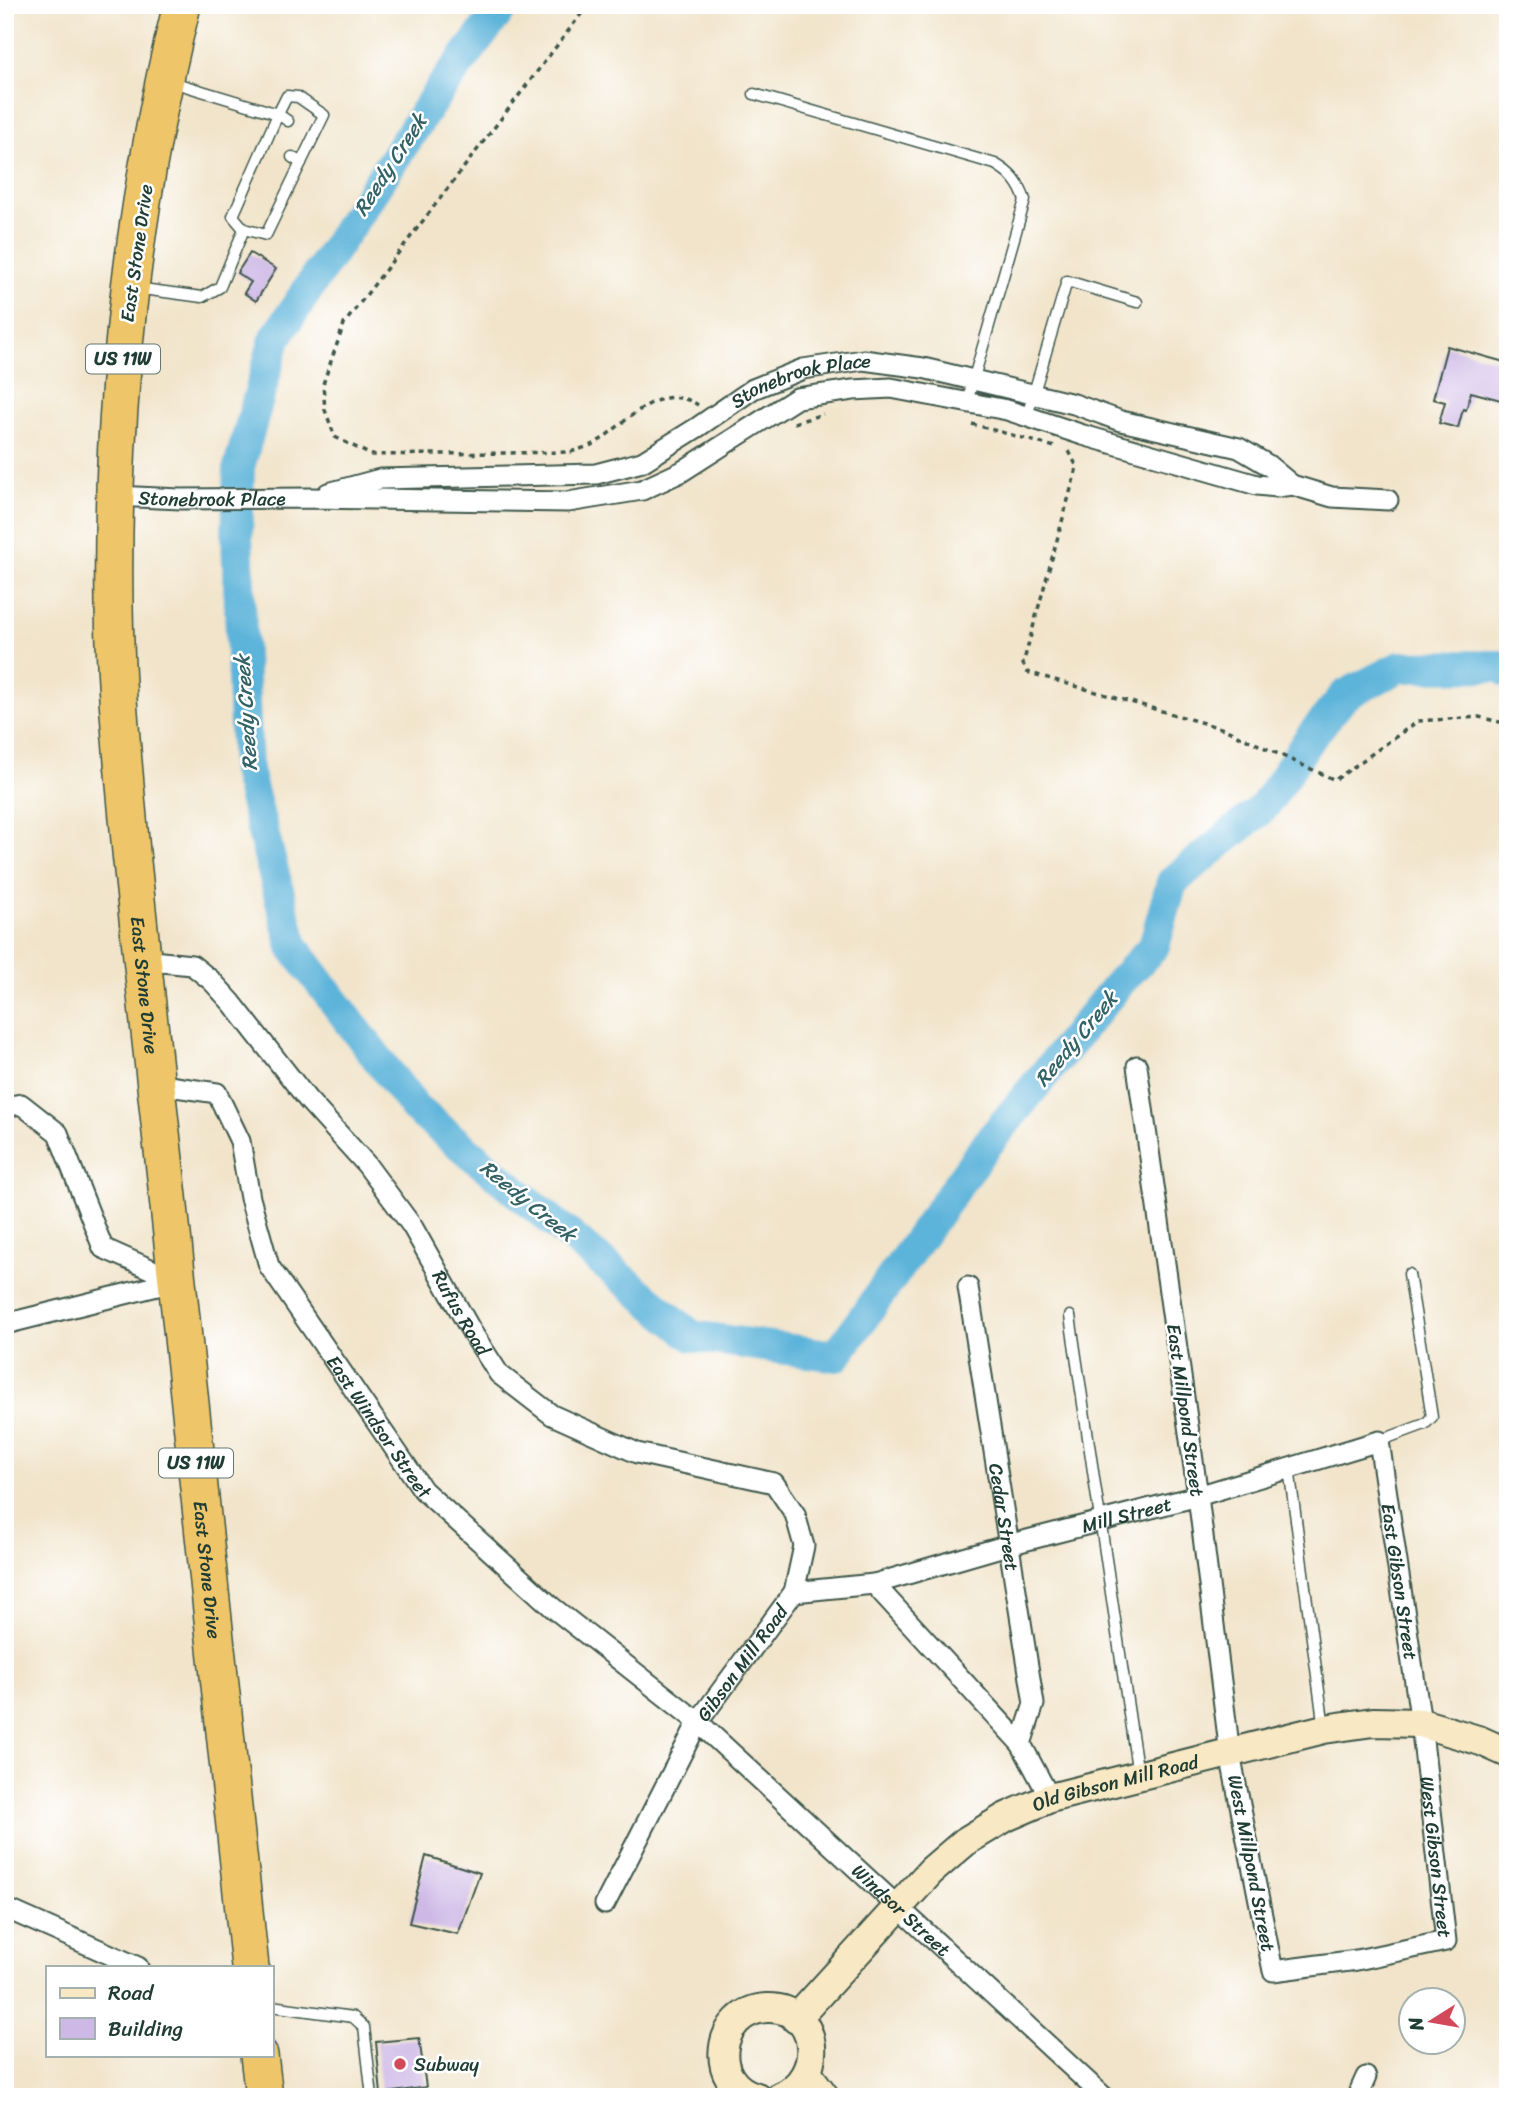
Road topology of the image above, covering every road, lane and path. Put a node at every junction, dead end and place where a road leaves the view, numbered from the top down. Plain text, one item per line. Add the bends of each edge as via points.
1 (182, 5) edge
2 (164, 80) junction
3 (754, 94) dead end
4 (278, 114) junction
5 (288, 121) dead end
6 (268, 137) junction
7 (276, 144) dead end
8 (244, 229) junction
9 (131, 288) junction
10 (1137, 302) dead end
11 (974, 380) junction
12 (1033, 394) junction
13 (967, 402) junction
14 (1027, 416) junction
15 (1293, 485) junction
16 (114, 496) junction
17 (310, 498) junction
18 (1388, 500) dead end
19 (1508, 724) edge
20 (1276, 753) dead end
21 (142, 960) junction
22 (1138, 1066) dead end
23 (155, 1084) junction
24 (5, 1107) edge
25 (1409, 1274) dead end
26 (177, 1281) junction
27 (968, 1287) dead end
28 (1070, 1316) dead end
29 (5, 1324) edge
30 (1379, 1441) junction
31 (1289, 1468) junction
32 (1198, 1496) junction
33 (1100, 1521) junction
34 (1008, 1545) junction
35 (874, 1584) junction
36 (794, 1592) junction
37 (698, 1722) junction
38 (1421, 1723) junction
39 (1324, 1729) junction
40 (1021, 1744) junction
41 (1508, 1753) edge
42 (1230, 1754) junction
43 (1138, 1775) junction
44 (1050, 1798) junction
45 (605, 1904) dead end
46 (899, 1905) junction
47 (5, 1908) edge
48 (1357, 1960) joint
49 (136, 1966) edge
50 (250, 1966) edge
51 (273, 2006) edge
52 (796, 2019) junction
53 (259, 2056) edge
54 (1366, 2077) dead end
55 (793, 2090) edge
56 (742, 2094) edge
57 (264, 2097) edge
58 (372, 2097) edge
59 (825, 2097) edge
60 (1104, 2097) edge
61 (1357, 2097) edge

1 - 2 highway, East Stone Drive / US 11W
2 - 4 lane
2 - 9 highway, East Stone Drive / US 11W
3 - 11 lane via 995,164 1020,186 1025,200
4 - 5 lane
4 - 6 lane
4 - 8 lane via 287,96 298,97 324,116 309,136 274,207 266,235
6 - 7 lane
6 - 8 lane via 251,186 233,216
8 - 9 lane via 220,287 202,297
9 - 16 highway, East Stone Drive / US 11W
10 - 12 lane via 1067,281
11 - 12 street, Stonebrook Place
11 - 13 lane
11 - 17 street, Stonebrook Place via 863,360 803,369 753,389 642,462 596,474 380,479
12 - 14 lane
12 - 15 street, Stonebrook Place via 1121,421 1239,448
13 - 14 street, Stonebrook Place
13 - 17 street, Stonebrook Place via 891,388 797,398 681,472 642,490 568,502
14 - 15 street, Stonebrook Place via 1257,485
15 - 18 street, Stonebrook Place via 1332,497
16 - 17 street, Stonebrook Place
16 - 21 highway, East Stone Drive / US 11W via 118,717
19 - 20 path via 1479,717 1418,721 1335,780
21 - 23 highway, East Stone Drive / US 11W
21 - 36 street, Rufus Road via 192,965 232,1003 412,1226 499,1374 552,1415 637,1453 774,1483 795,1514 804,1546
22 - 32 street, East Millpond Street
23 - 26 highway, East Stone Drive / US 11W
23 - 37 street, East Windsor Street via 217,1093 240,1141 269,1266 423,1490 552,1607
24 - 26 street via 21,1104 58,1133 103,1248
25 - 30 lane via 1432,1417
26 - 29 street
26 - 50 highway, East Stone Drive / US 11W
27 - 34 street, Cedar Street
28 - 33 lane
30 - 31 street, Mill Street
30 - 38 street, East Gibson Street
31 - 32 street, Mill Street
31 - 39 lane
32 - 33 street, Mill Street
32 - 42 street, East Millpond Street
33 - 34 street, Mill Street
33 - 43 lane
34 - 35 street, Mill Street
34 - 40 street, Cedar Street via 1034,1704
35 - 36 street, Gibson Mill Road
35 - 40 street
36 - 37 street, Gibson Mill Road
37 - 45 street, Gibson Mill Road
37 - 46 street, Windsor Street
38 - 39 main road, Old Gibson Mill Road via 1373,1722
38 - 41 main road, Old Gibson Mill Road
38 - 48 street, West Gibson Street via 1446,1941
39 - 42 main road, Old Gibson Mill Road
40 - 44 street
42 - 43 main road, Old Gibson Mill Road
42 - 48 street, West Millpond Street via 1273,1971
43 - 44 main road, Old Gibson Mill Road
44 - 46 main road, Old Gibson Mill Road via 966,1841
46 - 52 main road, Old Gibson Mill Road
46 - 60 street, Windsor Street
47 - 49 street
51 - 58 lane via 353,2017 364,2027
52 - 55 main road via 806,2030 812,2058
52 - 56 main road via 785,2011 756,2009 733,2024 725,2036 723,2064
53 - 57 highway
54 - 61 street
55 - 59 main road

